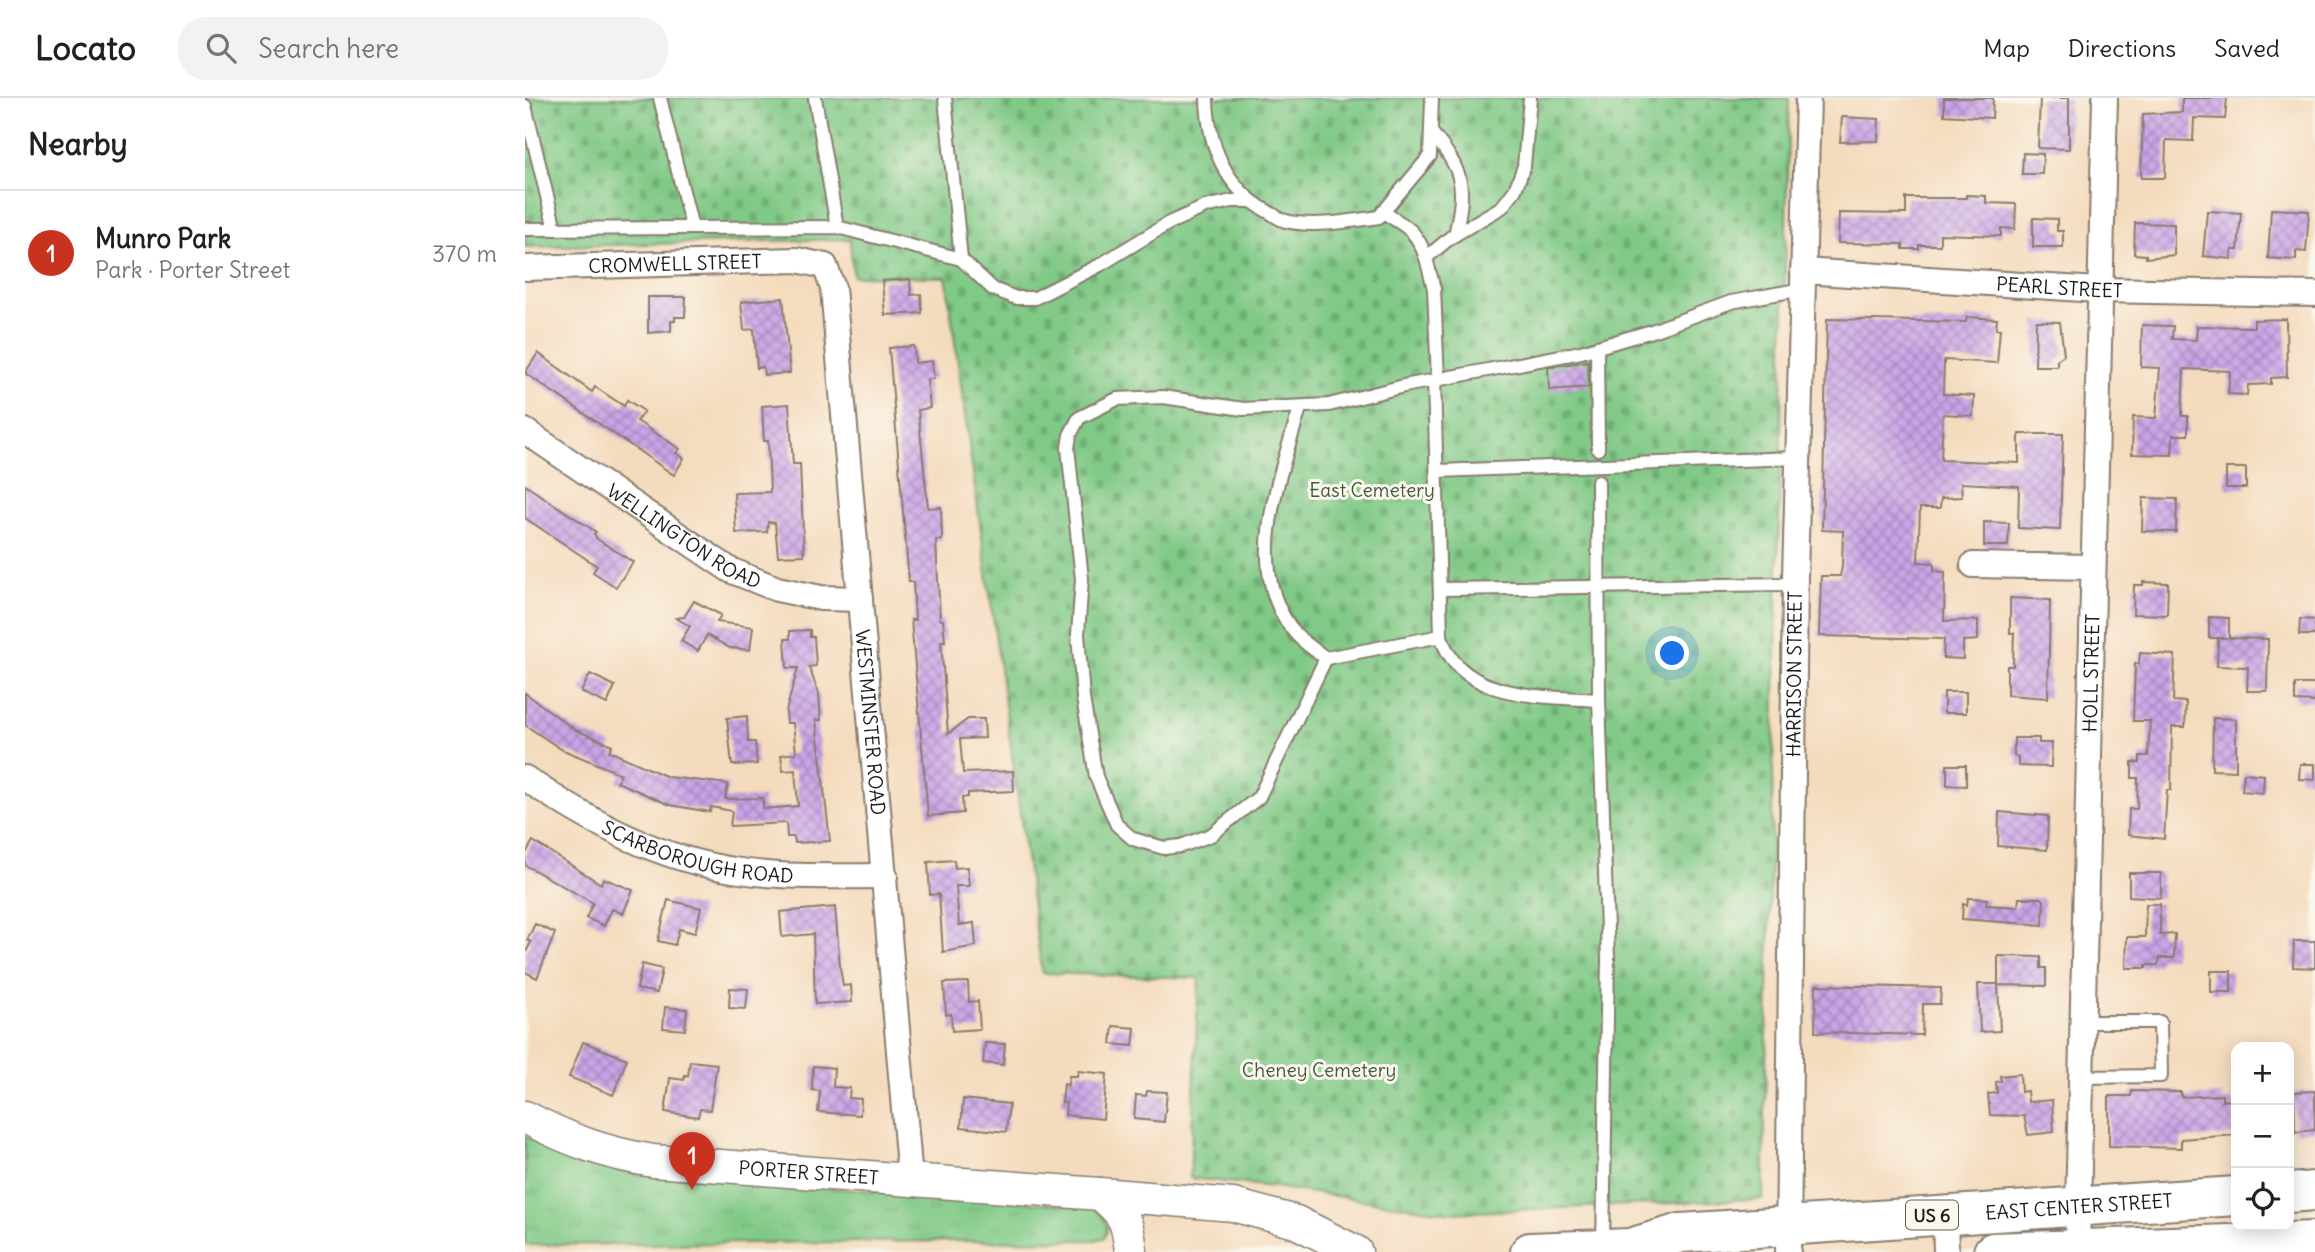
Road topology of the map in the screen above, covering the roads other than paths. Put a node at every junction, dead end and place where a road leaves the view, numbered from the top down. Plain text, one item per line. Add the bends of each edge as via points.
1 (660, 98) edge
2 (815, 98) edge
3 (945, 98) edge
4 (1207, 98) edge
5 (1432, 98) edge
6 (1530, 98) edge
7 (1808, 98) edge
8 (2105, 98) edge
9 (525, 106) edge
10 (1432, 133) junction
11 (1249, 201) junction
12 (1383, 212) junction
13 (837, 227) junction
14 (692, 228) junction
15 (525, 229) edge
16 (555, 229) junction
17 (1455, 235) junction
18 (1426, 258) junction
19 (961, 259) junction
20 (825, 266) joint
21 (525, 268) edge
22 (1803, 280) junction
23 (2098, 290) junction
24 (2315, 294) edge
25 (1597, 347) junction
26 (1436, 380) junction
27 (1300, 408) junction
28 (525, 431) edge
29 (1598, 449) dead end
30 (1798, 458) junction
31 (1437, 471) junction
32 (1598, 482) dead end
33 (1973, 565) dead end
34 (2092, 567) junction
35 (1795, 584) junction
36 (1598, 586) junction
37 (1440, 589) junction
38 (860, 599) junction
39 (1441, 636) junction
40 (1326, 658) junction
41 (1599, 700) junction
42 (525, 778) edge
43 (885, 876) junction
44 (2083, 1023) junction
45 (2082, 1077) junction
46 (525, 1117) edge
47 (910, 1179) junction
48 (2315, 1191) edge
49 (2294, 1193) edge
50 (1100, 1194) junction
51 (2231, 1196) edge
52 (2080, 1205) junction
53 (1945, 1214) junction
54 (1789, 1239) edge
55 (2315, 1241) edge
56 (1627, 1250) edge
57 (2065, 1250) edge
58 (1131, 1252) edge
59 (1356, 1252) edge
60 (1530, 1252) edge
61 (1946, 1252) edge
62 (1993, 1252) edge

1 - 14 lane
2 - 13 lane
3 - 19 lane
4 - 11 lane via 1208,128 1225,172
5 - 10 lane
6 - 17 lane via 1524,166 1515,190 1502,207
7 - 22 street, HARRISON STREET
8 - 23 street, HOLL STREET
9 - 16 lane
10 - 12 lane via 1430,156
10 - 17 lane via 1453,160 1462,182
11 - 12 lane via 1286,221 1336,222 1379,217
11 - 19 lane via 1205,207 1169,223 1034,298 1016,298 993,289
12 - 18 lane via 1409,226
13 - 14 lane
13 - 19 lane
14 - 16 lane
15 - 16 lane
17 - 18 lane
18 - 26 lane via 1435,299
20 - 21 street, CROMWELL STREET via 797,260
20 - 38 street, WESTMINSTER ROAD via 833,288
22 - 23 street, PEARL STREET
22 - 25 lane
22 - 30 street, HARRISON STREET
23 - 24 street, PEARL STREET
23 - 34 street, HOLL STREET
25 - 26 lane
25 - 29 lane
26 - 27 lane via 1363,399
26 - 31 lane
27 - 40 lane via 1269,522 1271,577 1283,614 1297,635
27 - 40 lane via 1243,409 1144,395 1100,406 1079,418 1070,435 1082,579 1078,634 1083,698 1096,777 1118,825 1133,839 1164,848 1211,835 1244,811 1259,797
28 - 38 street, WELLINGTON ROAD via 730,570 777,589 821,598
30 - 31 lane
30 - 35 street, HARRISON STREET
31 - 37 lane
32 - 36 lane
33 - 34 street
34 - 44 street, HOLL STREET
35 - 36 lane
35 - 54 street, HARRISON STREET
36 - 37 lane
36 - 41 lane
37 - 39 lane
38 - 43 street, WESTMINSTER ROAD
39 - 40 lane
39 - 41 lane via 1446,653 1473,680 1502,690
41 - 56 lane via 1608,958
42 - 43 street, SCARBOROUGH ROAD via 575,812 628,839 686,860 786,876
43 - 47 street, WESTMINSTER ROAD
44 - 45 street, HOLL STREET
44 - 45 lane via 2160,1022 2161,1076
45 - 52 street, HOLL STREET
46 - 47 street, PORTER STREET via 609,1154
47 - 50 street, PORTER STREET
48 - 49 main road
50 - 58 street via 1121,1211
50 - 59 street, PORTER STREET via 1244,1208 1296,1222
51 - 52 main road, EAST CENTER STREET / US 6
52 - 53 main road, EAST CENTER STREET / US 6
52 - 57 street, HOLL STREET
53 - 54 main road, EAST CENTER STREET / US 6
53 - 61 street
54 - 56 main road, EAST CENTER STREET / US 6 via 1681,1233
55 - 57 main road, EAST CENTER STREET
56 - 60 main road, EAST CENTER STREET / US 6
57 - 62 main road, EAST CENTER STREET

